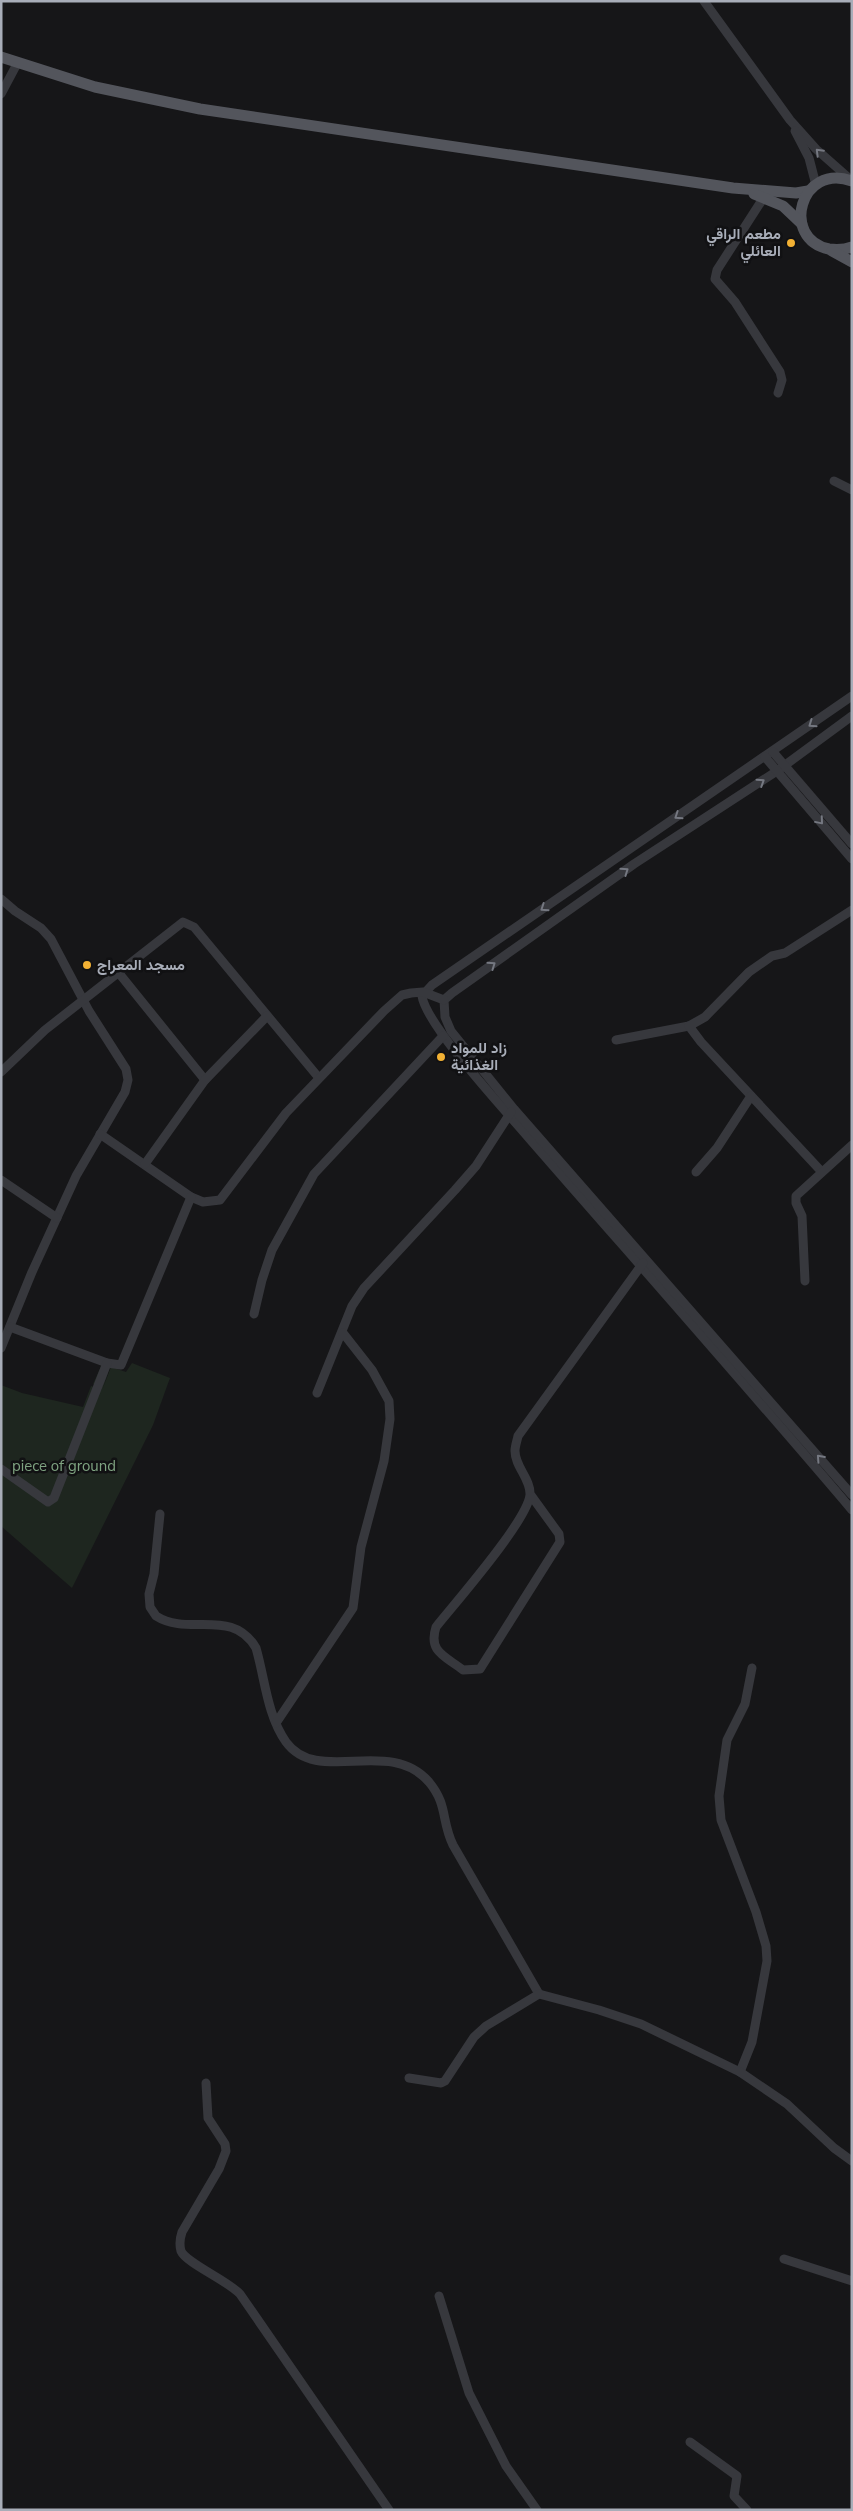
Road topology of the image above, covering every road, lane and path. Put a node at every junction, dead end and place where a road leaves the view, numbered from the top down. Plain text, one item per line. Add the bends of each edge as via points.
1 (704, 1) edge
2 (1, 56) edge
3 (18, 62) junction
4 (1, 94) edge
5 (790, 120) junction
6 (851, 181) edge
7 (733, 188) junction
8 (812, 188) junction
9 (764, 197) junction
10 (802, 224) junction
11 (852, 247) edge
12 (826, 248) junction
13 (852, 262) edge
14 (778, 393) dead end
15 (834, 481) dead end
16 (852, 490) edge
17 (852, 696) edge
18 (852, 716) edge
19 (773, 752) junction
20 (765, 757) junction
21 (785, 765) junction
22 (777, 771) junction
23 (852, 844) edge
24 (852, 859) edge
25 (1, 899) edge
26 (852, 910) edge
27 (118, 972) junction
28 (423, 992) junction
29 (444, 1000) junction
30 (83, 1001) junction
31 (267, 1016) junction
32 (690, 1026) junction
33 (443, 1036) junction
34 (616, 1040) dead end
35 (1, 1072) edge
36 (319, 1078) junction
37 (205, 1080) junction
38 (751, 1096) junction
39 (511, 1112) junction
40 (100, 1134) junction
41 (852, 1145) edge
42 (145, 1164) junction
43 (821, 1171) junction
44 (696, 1172) dead end
45 (1, 1180) edge
46 (191, 1197) junction
47 (57, 1218) junction
48 (642, 1264) junction
49 (805, 1282) dead end
50 (254, 1314) dead end
51 (10, 1327) junction
52 (342, 1333) junction
53 (1, 1348) edge
54 (107, 1363) junction
55 (317, 1393) dead end
56 (1, 1470) edge
57 (530, 1494) junction
58 (852, 1495) edge
59 (852, 1510) edge
60 (160, 1514) dead end
61 (752, 1668) dead end
62 (276, 1723) junction
63 (538, 1994) junction
64 (740, 2072) junction
65 (409, 2078) dead end
66 (206, 2083) dead end
67 (852, 2161) edge
68 (784, 2259) dead end
69 (852, 2281) edge
70 (439, 2296) dead end
71 (690, 2442) dead end
72 (389, 2510) edge
73 (538, 2510) edge
74 (747, 2510) edge

1 - 5 street
2 - 3 main road
3 - 4 street
3 - 7 main road via 95,87 218,112
6 -> 5 street via 816,150
5 - 8 street via 809,158
6 - 8 main road via 836,178
7 - 8 main road via 796,193
7 - 9 main road
8 - 10 main road via 801,209
9 - 10 main road via 783,206
9 - 14 street via 717,270 715,279 735,302 780,372 782,380
10 - 12 main road via 811,239
11 - 12 main road
12 - 13 main road
15 - 16 street
17 -> 19 street
18 - 21 street
19 - 20 street
19 - 21 street
20 - 22 street
20 -> 28 street
21 - 22 street
21 - 23 street
22 -> 24 street
29 -> 22 street via 626,870
25 - 30 street via 46,933
26 - 32 street via 749,972 706,1017
27 - 30 street
27 - 31 street via 179,923 188,922
27 - 37 street
28 - 29 street
28 - 33 street via 422,1001
28 - 36 street via 402,995
29 - 39 street via 445,1017 451,1031
30 - 35 street via 45,1030
30 - 40 street via 126,1069 128,1080 125,1092
31 - 36 street
31 - 37 street
32 - 34 street
32 - 38 street
33 - 39 street
33 - 50 street via 314,1174 272,1250
36 - 46 street via 286,1113 220,1200 203,1202
37 - 42 street
38 - 43 street
38 - 44 street via 717,1148
39 - 48 street
39 - 52 street via 476,1166 364,1288 352,1306
40 - 42 street
40 - 47 street
41 - 43 street
42 - 46 street
43 - 49 street via 796,1196 802,1216
45 - 47 street
46 - 54 street via 121,1365
47 - 51 street
48 - 57 street via 518,1436 515,1452
58 -> 48 street
48 - 59 street
51 - 53 street
51 - 54 street
52 - 55 street
52 - 62 street via 372,1370 389,1401 384,1461 361,1547 353,1608
54 - 56 street via 54,1498 48,1502
57 - 57 street via 517,1523 436,1626 432,1639 435,1648 463,1670 480,1669 560,1542 559,1534
60 - 62 street via 150,1607 156,1616 163,1619 236,1627 250,1638 256,1648
61 - 64 street via 745,1704 727,1740 719,1796 721,1820 766,1946 767,1961 752,2042
62 - 63 street via 287,1743 306,1757 323,1761 394,1761 417,1771 428,1781 443,1804 453,1845
63 - 64 street via 641,2024
63 - 65 street via 486,2026 467,2047 445,2081
64 - 67 street via 787,2104
66 - 72 street via 208,2118 226,2151 219,2170 182,2232 179,2241 182,2252 240,2294
68 - 69 street
70 - 73 street via 469,2393 506,2466
71 - 74 street via 737,2476 734,2496

